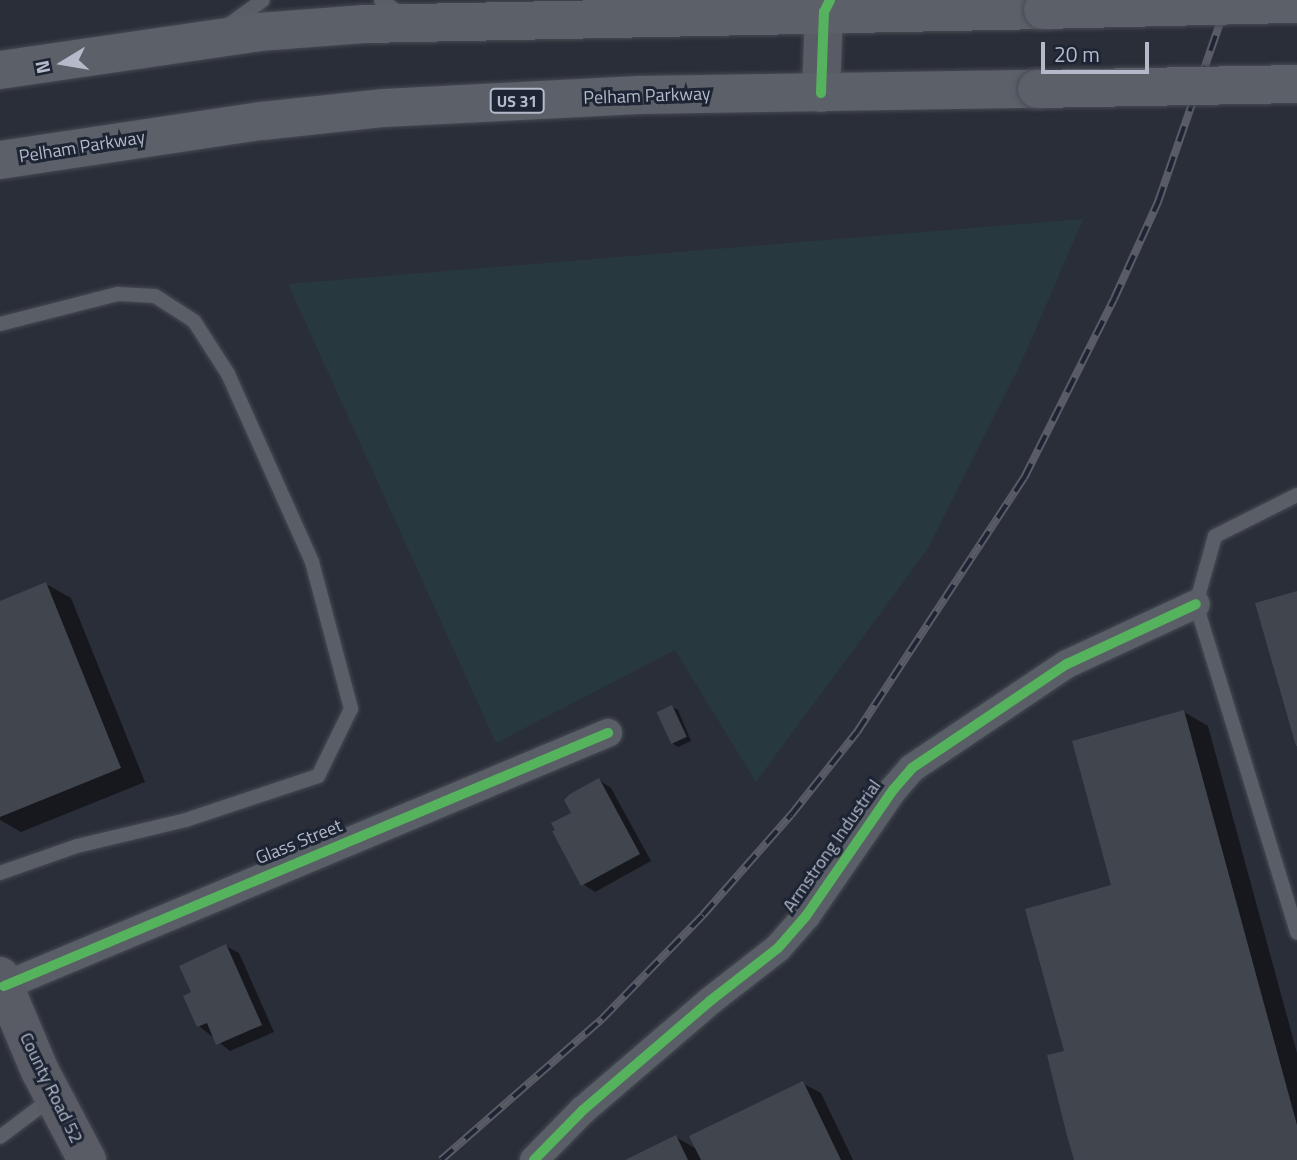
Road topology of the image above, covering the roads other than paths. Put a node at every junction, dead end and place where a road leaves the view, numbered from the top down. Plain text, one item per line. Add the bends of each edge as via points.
1 (263, 0) edge
2 (381, 0) edge
3 (694, 0) edge
4 (1297, 4) edge
5 (827, 6) edge
6 (656, 16) junction
7 (414, 22) junction
8 (206, 39) junction
9 (0, 70) edge
10 (1297, 84) edge
11 (821, 93) junction
12 (0, 160) edge
13 (0, 324) edge
14 (1297, 495) edge
15 (1196, 604) junction
16 (608, 733) dead end
17 (0, 873) edge
18 (1297, 933) edge
19 (2, 981) edge
20 (54, 1097) junction
21 (0, 1137) edge
22 (87, 1160) edge
23 (534, 1160) edge

1 - 8 lane
2 - 7 lane
3 - 6 street
4 - 5 main road, bridge via 1043,10
5 - 6 main road
5 - 11 street
6 - 7 main road
7 - 8 main road
8 - 9 main road
10 - 11 main road, Pelham Parkway / US 31, bridge
11 - 12 main road, Pelham Parkway / US 31 via 639,95 384,108 223,126
13 - 17 lane via 118,294 155,296 194,321 228,374 313,562 351,709 318,776 186,820 77,846
14 - 15 lane via 1215,536
15 - 18 lane
15 - 23 street, Armstrong Industrial via 1067,664 912,768 778,948 583,1110
16 - 19 street, Glass Street
19 - 20 street, County Road 52
20 - 21 lane
20 - 22 street, County Road 52

